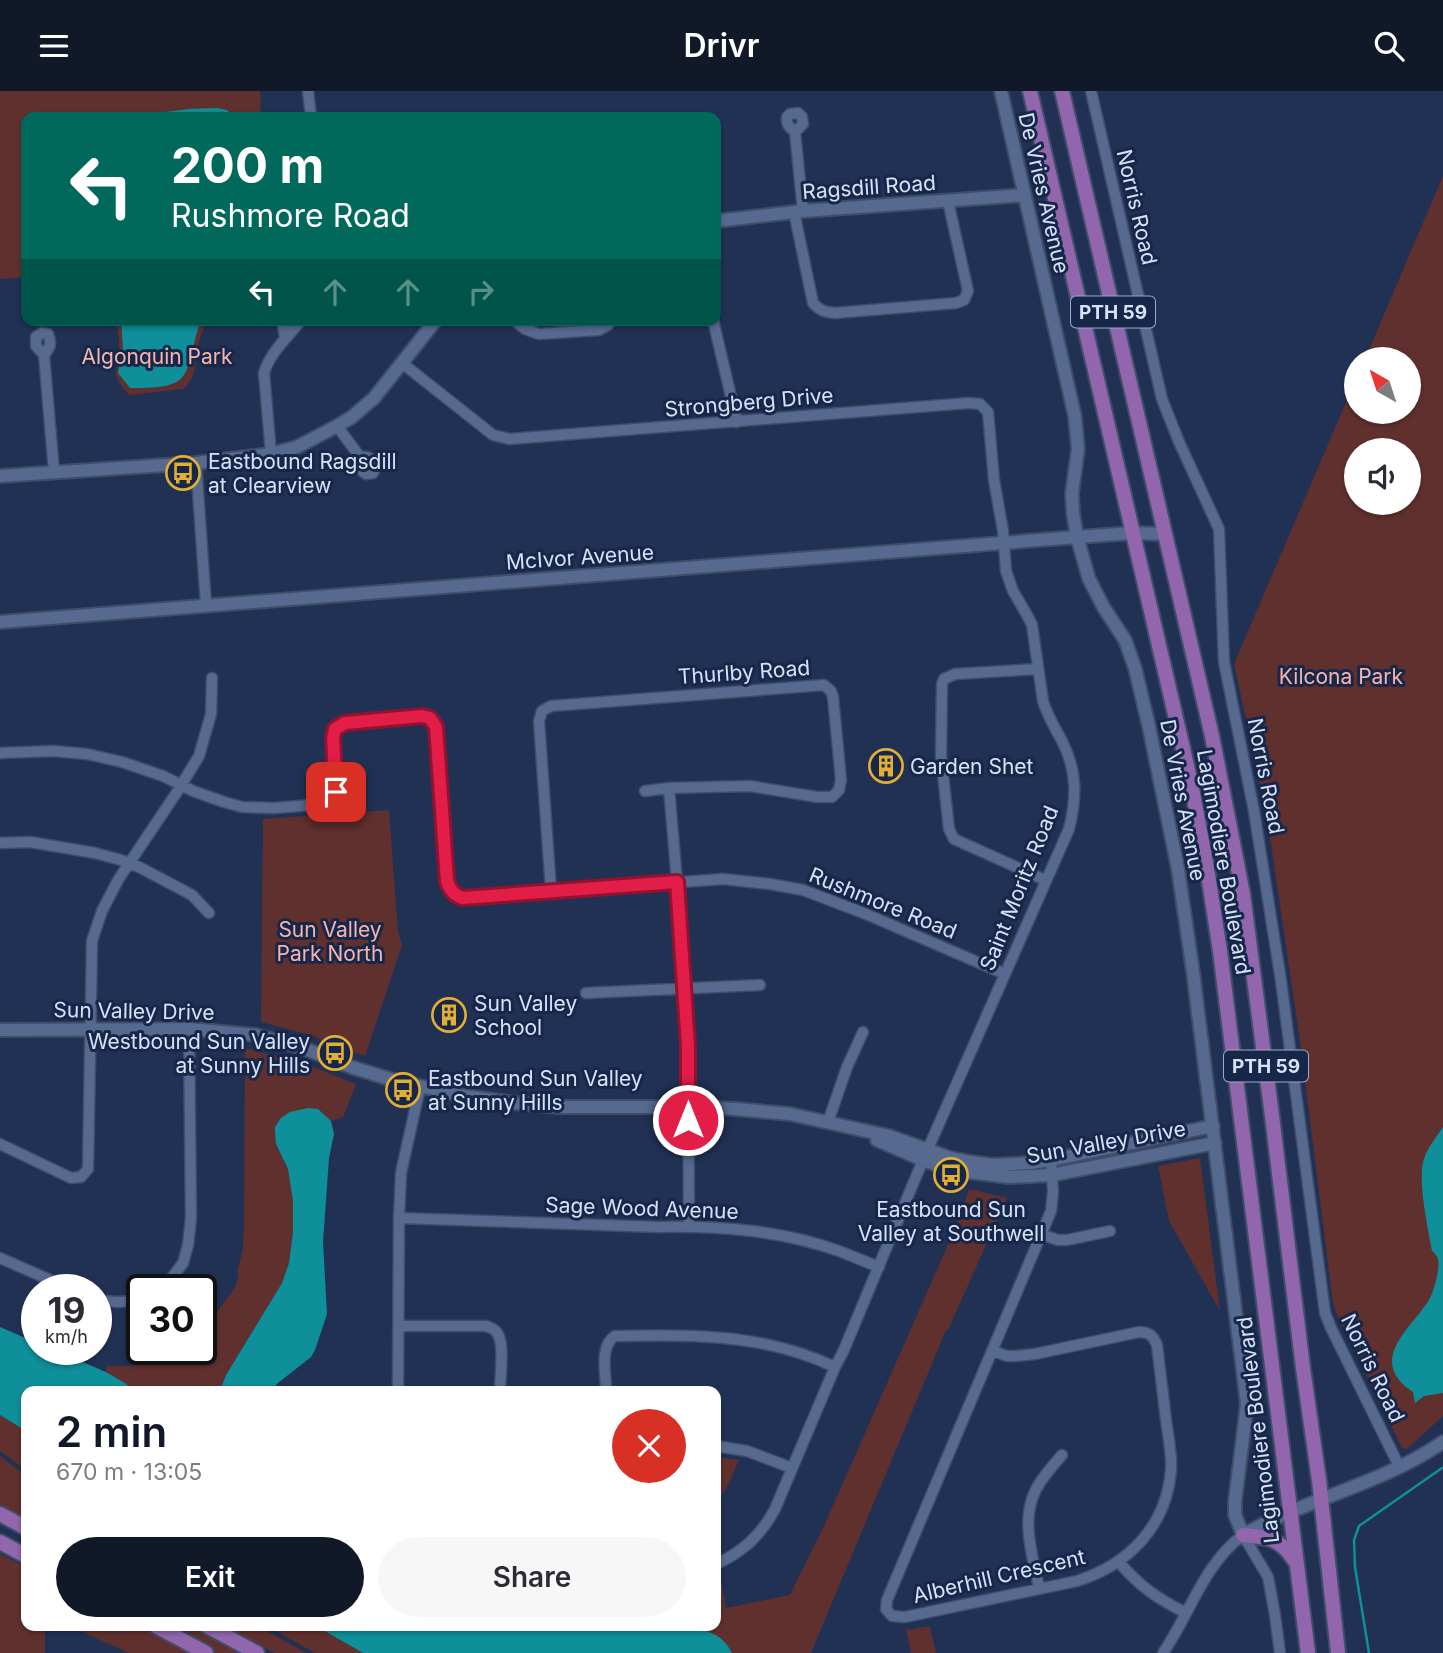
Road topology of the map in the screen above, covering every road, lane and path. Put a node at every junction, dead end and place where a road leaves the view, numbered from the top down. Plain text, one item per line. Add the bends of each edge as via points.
1 (308, 91) edge
2 (1001, 91) edge
3 (1030, 91) edge
4 (1062, 91) edge
5 (1090, 91) edge
6 (310, 112) edge
7 (795, 132) dead end
8 (1025, 195) junction
9 (948, 201) junction
10 (798, 211) junction
11 (721, 220) edge
12 (283, 326) edge
13 (296, 326) edge
14 (431, 326) edge
15 (521, 326) edge
16 (606, 326) edge
17 (714, 326) edge
18 (285, 337) junction
19 (44, 355) dead end
20 (402, 363) junction
21 (737, 422) junction
22 (337, 426) junction
23 (271, 454) junction
24 (360, 457) dead end
25 (196, 463) junction
26 (54, 473) junction
27 (0, 476) edge
28 (1133, 533) junction
29 (1164, 534) junction
30 (1077, 537) junction
31 (1003, 544) junction
32 (206, 605) junction
33 (0, 622) edge
34 (1037, 669) junction
35 (212, 678) dead end
36 (0, 753) edge
37 (181, 785) junction
38 (669, 788) junction
39 (645, 791) dead end
40 (0, 843) edge
41 (129, 863) junction
42 (1045, 880) junction
43 (677, 882) junction
44 (551, 891) junction
45 (209, 913) dead end
46 (1005, 974) junction
47 (760, 985) dead end
48 (684, 989) junction
49 (586, 993) dead end
50 (189, 1029) junction
51 (0, 1030) edge
52 (89, 1030) junction
53 (863, 1032) dead end
54 (420, 1087) junction
55 (688, 1107) junction
56 (828, 1122) junction
57 (1213, 1126) junction
58 (1215, 1143) junction
59 (0, 1145) edge
60 (926, 1155) junction
61 (1051, 1160) junction
62 (1052, 1175) junction
63 (399, 1218) junction
64 (689, 1226) junction
65 (1110, 1231) dead end
66 (1043, 1234) junction
67 (0, 1258) edge
68 (879, 1267) junction
69 (36, 1274) edge
70 (175, 1274) edge
71 (400, 1326) junction
72 (993, 1351) junction
73 (835, 1367) junction
74 (398, 1386) edge
75 (500, 1386) edge
76 (606, 1386) edge
77 (1443, 1442) edge
78 (721, 1447) edge
79 (1062, 1455) dead end
80 (792, 1468) junction
81 (1400, 1468) junction
82 (1321, 1499) junction
83 (1289, 1512) junction
84 (0, 1514) edge
85 (21, 1525) edge
86 (1242, 1535) junction
87 (0, 1542) edge
88 (21, 1553) edge
89 (721, 1562) edge
90 (1119, 1562) junction
91 (1296, 1563) junction
92 (1039, 1588) junction
93 (1186, 1613) junction
94 (165, 1631) edge
95 (216, 1631) edge
96 (206, 1653) edge
97 (257, 1653) edge
98 (1163, 1653) edge
99 (1280, 1653) edge
100 (1308, 1653) edge
101 (1338, 1653) edge

1 - 6 street
2 - 8 street, De Vries Avenue
3 - 28 main road, Lagimodiere Boulevard / PTH 59
4 - 29 main road, Lagimodiere Boulevard / PTH 59
5 - 81 street, Norris Road via 1162,399 1219,529 1224,662 1255,811 1325,1313
7 - 10 street
8 - 9 street, Ragsdill Road
8 - 30 street, De Vries Avenue via 1076,417 1078,449 1072,493
9 - 10 street, Ragsdill Road
9 - 10 street via 968,291 964,300 835,313 813,303
10 - 11 street, Ragsdill Road
12 - 18 street
13 - 18 street
14 - 20 street
15 - 16 street via 538,334
17 - 21 street
18 - 23 street via 264,373
19 - 26 street
20 - 21 street, Strongberg Drive via 494,435 509,439
20 - 22 street via 374,398
21 - 31 street, Strongberg Drive via 980,404 988,412
22 - 23 street via 297,447
22 - 24 street
23 - 25 street
25 - 26 street
25 - 32 street
26 - 27 street
28 - 29 street, McIvor Avenue
28 - 30 street, McIvor Avenue
28 - 83 main road, Lagimodiere Boulevard / PTH 59 via 1208,868
29 - 82 main road, Lagimodiere Boulevard / PTH 59 via 1212,736 1243,894
30 - 31 street, McIvor Avenue
30 - 57 street, De Vries Avenue via 1089,579 1125,640 1149,727 1178,870
31 - 32 street, McIvor Avenue
31 - 34 street, Saint Moritz Road via 1013,591 1032,625
32 - 33 street, McIvor Avenue
34 - 42 street, Saint Moritz Road via 1046,710 1070,759 1075,784 1069,829
34 - 42 street via 955,674 944,679 941,757 954,839
35 - 37 street via 204,742
36 - 37 street via 87,754
37 - 41 street
37 - 44 street, Rushmore Road via 242,807 325,804 336,792 335,729 345,723 430,718 436,727 449,888 462,898
38 - 39 street, Thurlby Road
38 - 43 street
38 - 44 street, Thurlby Road via 750,786 832,797 841,780 831,691 824,685 551,706 542,711
40 - 41 street via 43,844
41 - 45 street via 192,895
41 - 52 street via 92,941
42 - 46 street, Saint Moritz Road
43 - 44 street, Rushmore Road
43 - 46 street, Rushmore Road via 723,879 803,890
43 - 48 street
46 - 60 street, Saint Moritz Road
47 - 48 street
48 - 49 street
48 - 55 street
50 - 52 street, Sun Valley Drive
50 - 54 street, Sun Valley Drive via 256,1035
50 - 70 street via 191,1219 183,1263
51 - 52 street, Sun Valley Drive
52 - 59 street via 88,1170 71,1178
53 - 56 street
54 - 55 street, Sun Valley Drive via 528,1105
54 - 63 street via 401,1173
55 - 56 street, Sun Valley Drive via 790,1114
55 - 64 street
56 - 60 street, Sun Valley Drive via 889,1136
57 - 58 street, De Vries Avenue
57 - 61 street, Sun Valley Drive
58 - 62 street, Sun Valley Drive
58 - 86 street, De Vries Avenue via 1247,1404 1235,1501
60 - 61 street, Sun Valley Drive via 993,1165
60 - 62 street, Sun Valley Drive via 952,1170 981,1175
60 - 68 street, Saint Moritz Road
61 - 62 street, Alberhill Crescent
62 - 66 street, Alberhill Crescent via 1051,1211
63 - 64 street, Sage Wood Avenue
63 - 71 street
64 - 68 street, Sage Wood Avenue via 791,1237
65 - 66 street via 1067,1240
66 - 72 street, Alberhill Crescent
67 - 69 street
68 - 73 street, Saint Moritz Road
71 - 74 street
71 - 75 street via 494,1329 501,1343
72 - 90 street, Alberhill Crescent via 1015,1356 1139,1332 1153,1336 1171,1455 1170,1477 1154,1524
72 - 92 street, Alberhill Crescent via 886,1609 892,1616 905,1617
73 - 76 street via 794,1351 721,1336 615,1336 606,1347
73 - 80 street, Saint Moritz Road
77 - 81 street
78 - 80 street
79 - 92 street via 1039,1483 1031,1503 1028,1535
80 - 89 street, Saint Moritz Road via 766,1526 746,1547
81 - 82 street
82 - 83 street
82 - 101 main road, Lagimodiere Boulevard / PTH 59
83 - 86 street
83 - 91 main road, Lagimodiere Boulevard / PTH 59
84 - 85 main road
86 - 91 main road via 1277,1541
86 - 93 street via 1214,1563
86 - 99 street via 1268,1577
87 - 88 main road
90 - 92 street, Alberhill Crescent via 1077,1581
90 - 93 street via 1147,1591
91 - 100 main road, Lagimodiere Boulevard / PTH 59
93 - 98 street
94 - 96 main road
95 - 97 main road

